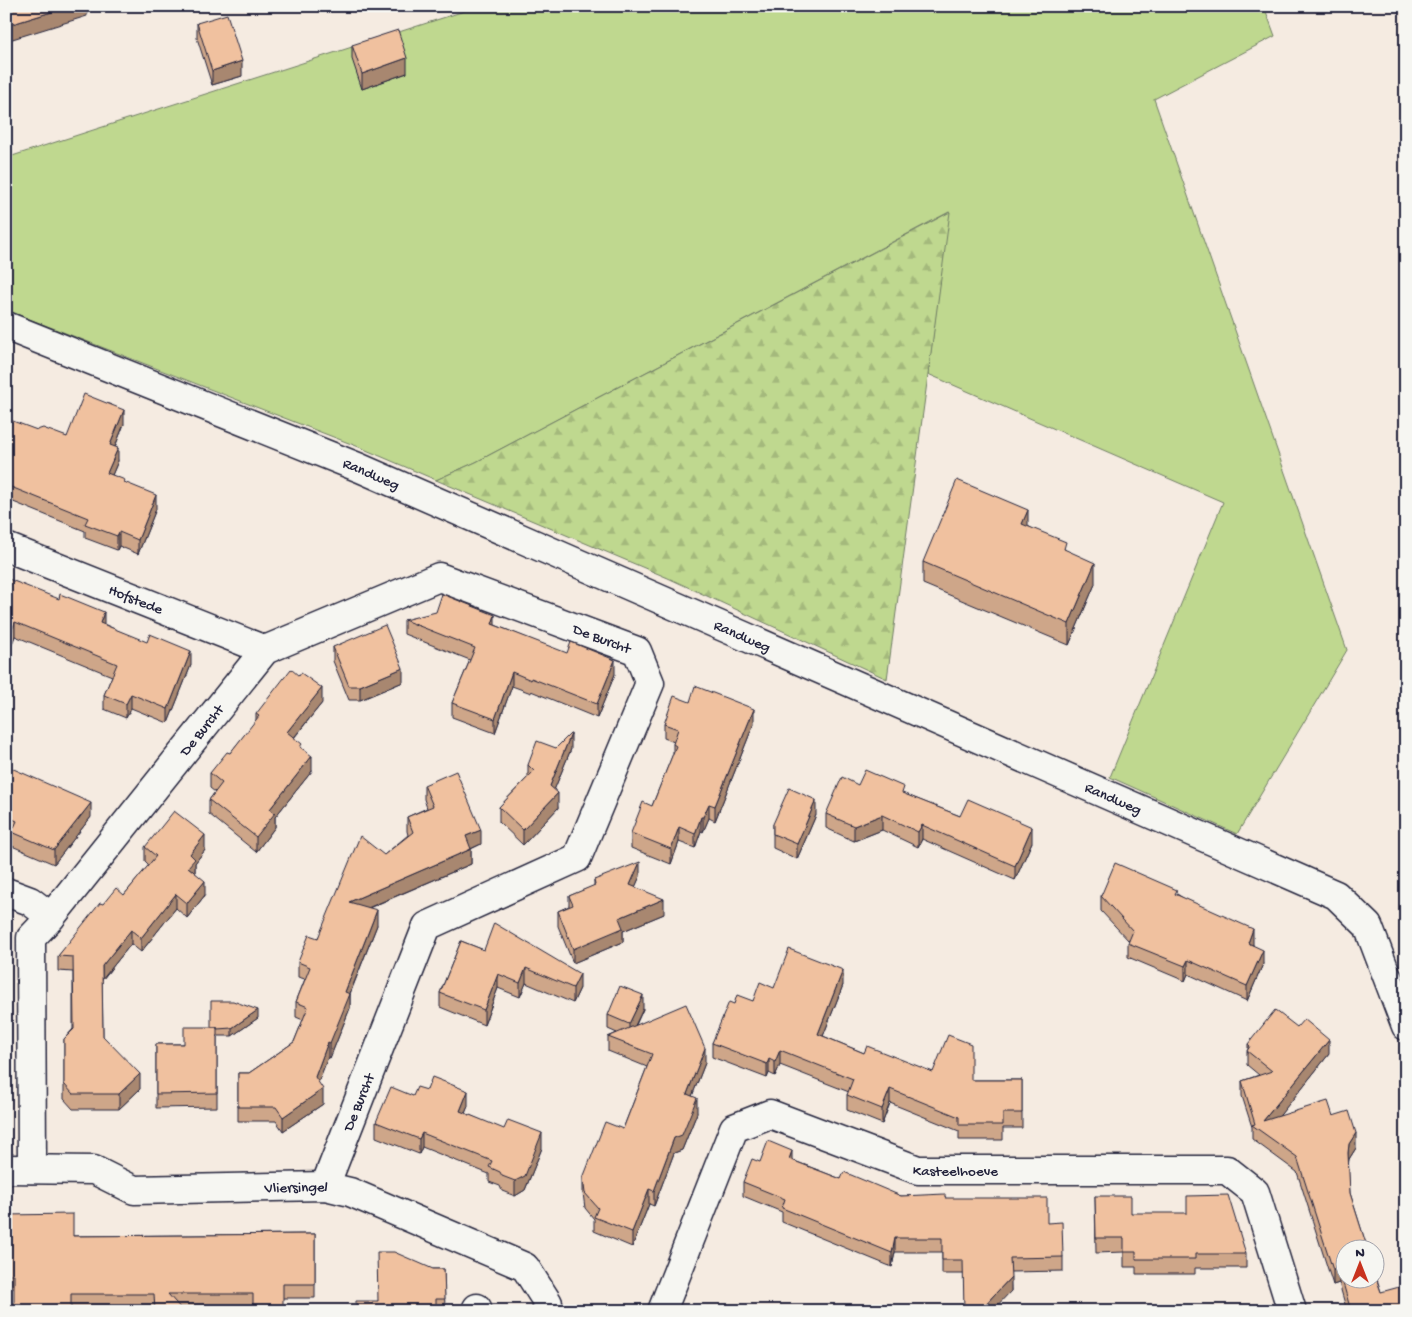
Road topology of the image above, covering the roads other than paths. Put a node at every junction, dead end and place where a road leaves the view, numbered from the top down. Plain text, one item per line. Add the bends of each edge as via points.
1 (6, 326) edge
2 (6, 547) edge
3 (265, 650) junction
4 (6, 892) edge
5 (51, 917) junction
6 (1406, 1026) edge
7 (19, 1169) edge
8 (325, 1186) junction
9 (548, 1311) edge
10 (662, 1311) edge
11 (1292, 1311) edge

1 - 6 street, Randweg via 360,468 1336,895 1368,926
2 - 3 street, Hofstede
3 - 5 street, De Burcht
3 - 8 street, De Burcht via 439,577 637,651 650,684 577,858 427,926
4 - 5 street via 30,901
5 - 7 street, De Burcht via 31,938
7 - 8 street, Vliersingel via 94,1170 134,1190
8 - 9 street, Vliersingel via 350,1192 525,1267 548,1303
10 - 11 street, Kasteelhoeve via 734,1128 770,1114 918,1170 1227,1170 1255,1192

